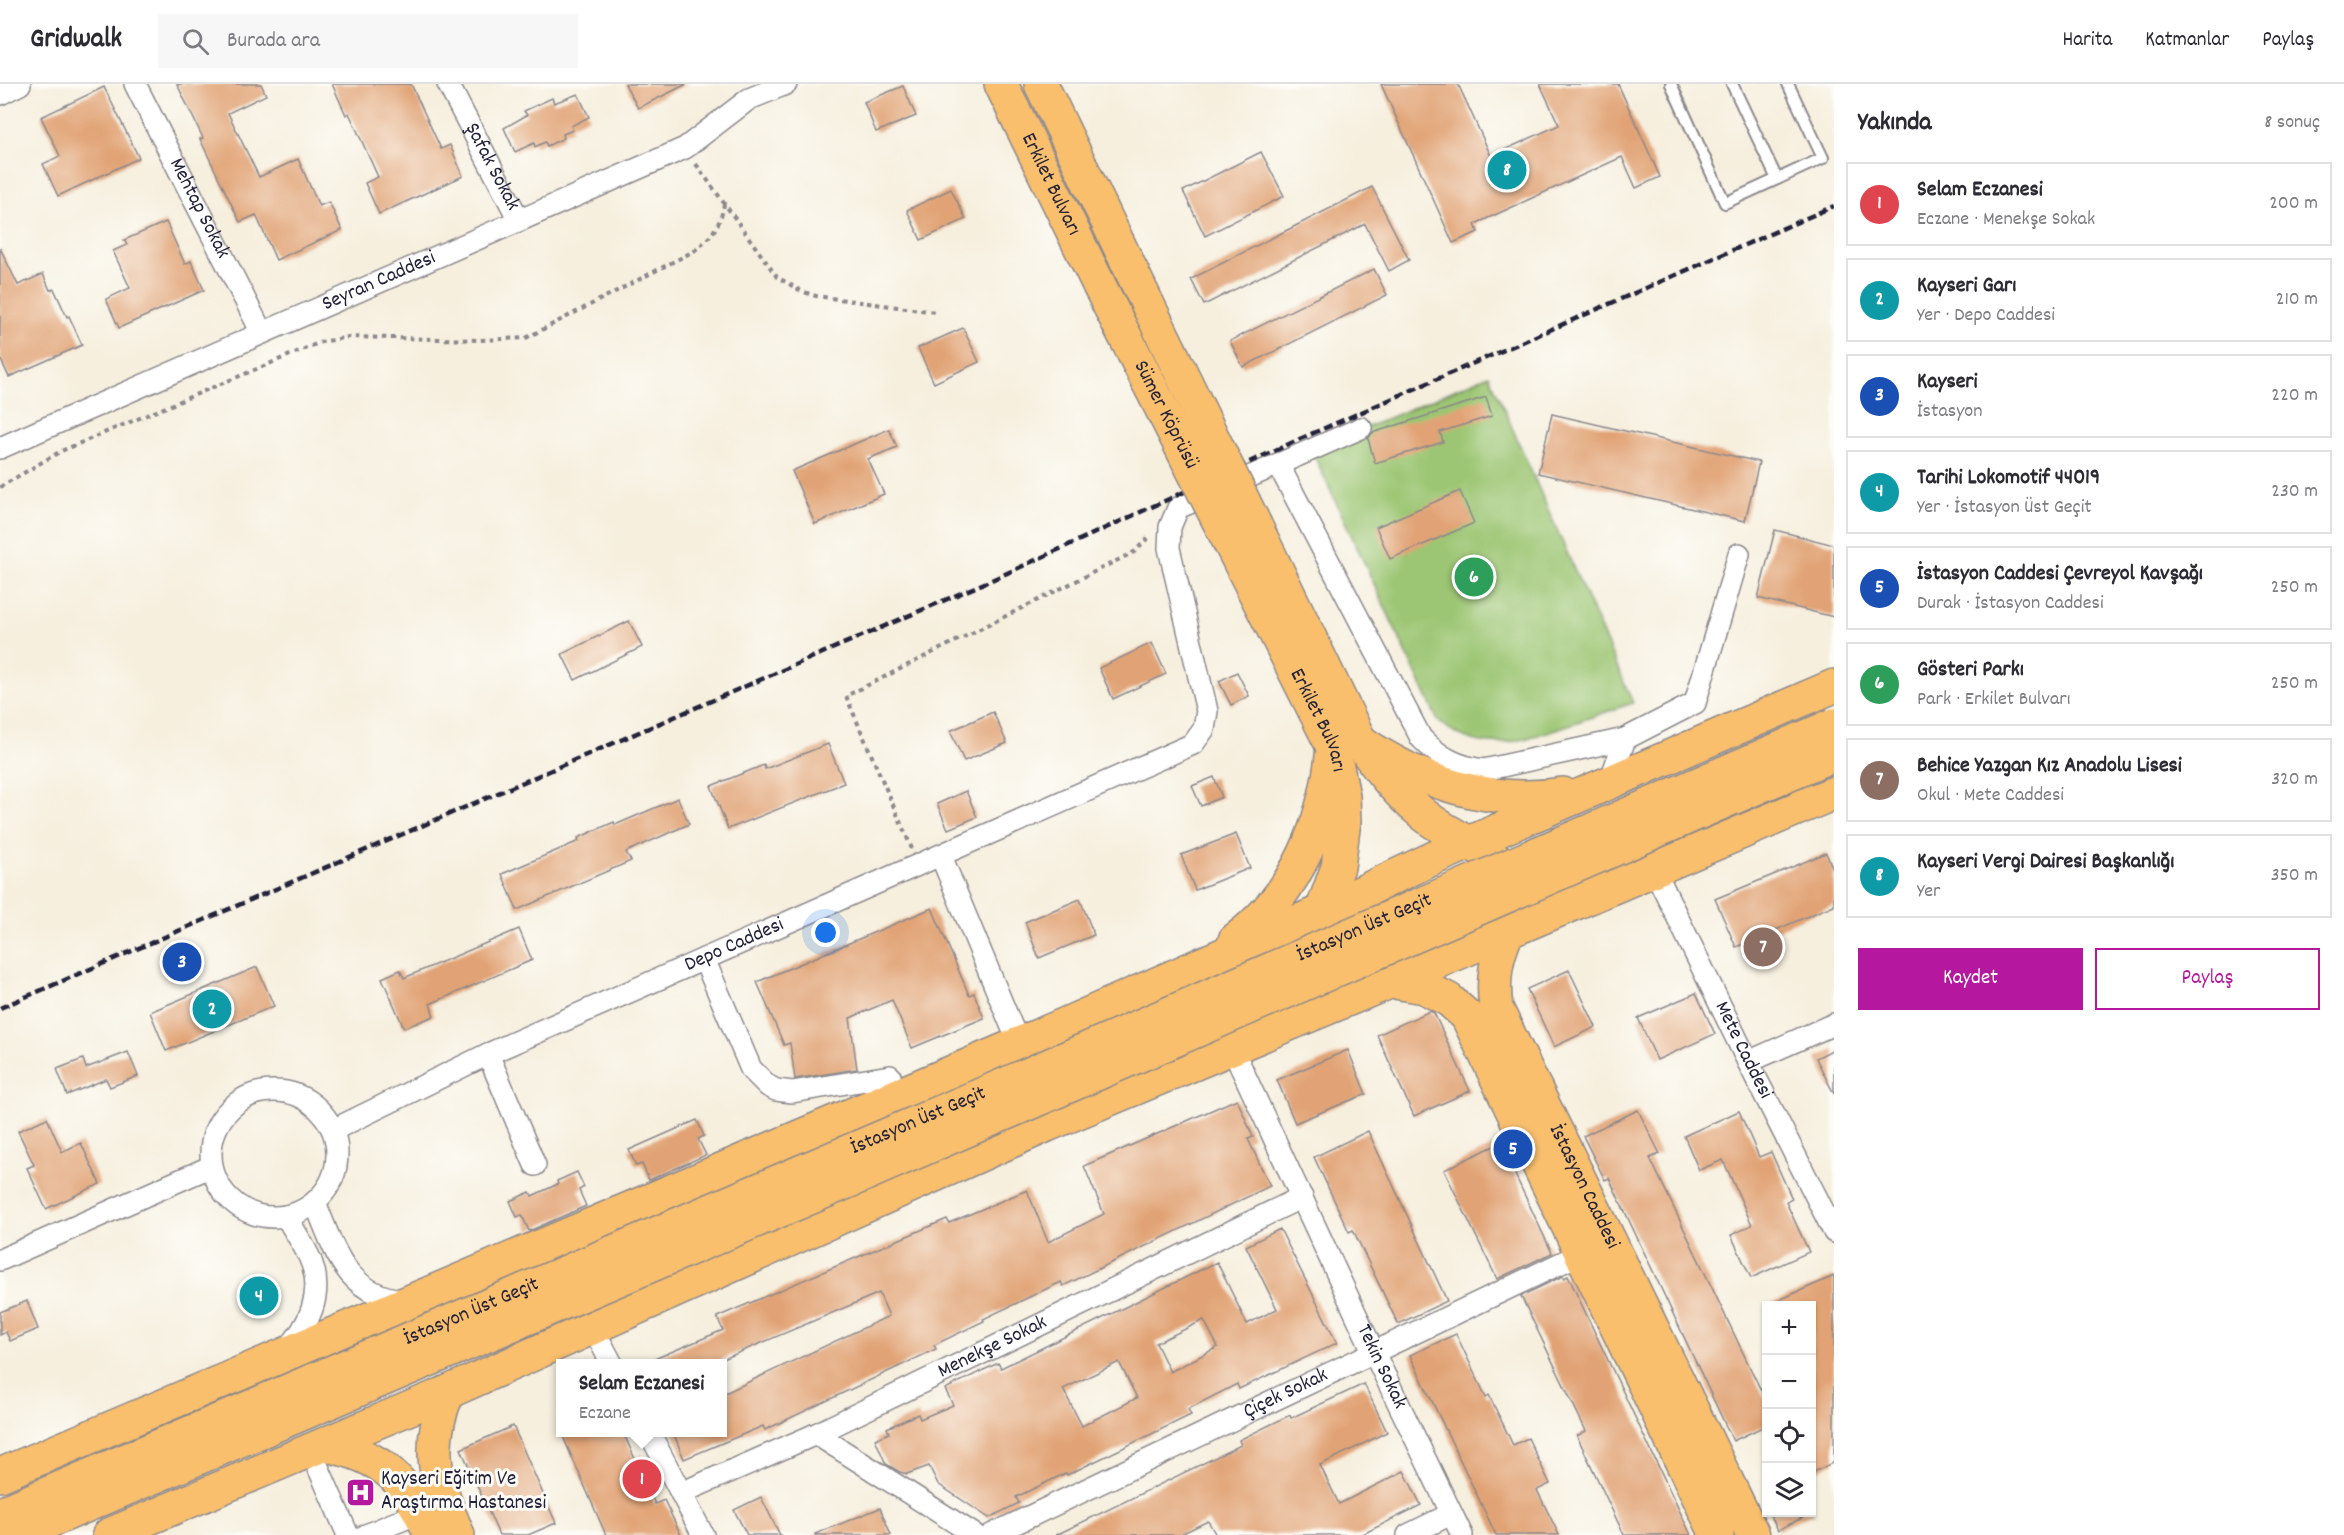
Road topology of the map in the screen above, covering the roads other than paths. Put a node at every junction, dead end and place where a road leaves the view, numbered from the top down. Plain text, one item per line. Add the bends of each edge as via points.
1 (20, 84) edge
2 (135, 84) edge
3 (448, 84) edge
4 (786, 84) edge
5 (1001, 84) edge
6 (1041, 84) edge
7 (1671, 84) edge
8 (1732, 84) edge
9 (1788, 84) edge
10 (745, 91) edge
11 (0, 94) edge
12 (1777, 179) junction
13 (519, 220) junction
14 (1132, 272) joint
15 (1099, 285) joint
16 (262, 333) junction
17 (1361, 428) dead end
18 (1, 444) edge
19 (1278, 464) junction
20 (1244, 536) junction
21 (1739, 554) dead end
22 (1834, 686) edge
23 (1834, 725) edge
24 (1625, 739) junction
25 (1347, 744) junction
26 (1834, 754) edge
27 (1609, 784) junction
28 (1834, 793) edge
29 (1469, 843) junction
30 (941, 856) junction
31 (1654, 869) junction
32 (1322, 911) junction
33 (1508, 932) junction
34 (704, 959) junction
35 (1194, 967) junction
36 (1392, 981) junction
37 (1834, 1024) edge
38 (1019, 1044) junction
39 (1232, 1048) junction
40 (488, 1054) junction
41 (1748, 1062) junction
42 (890, 1076) dead end
43 (333, 1130) junction
44 (535, 1165) dead end
45 (212, 1166) junction
46 (1302, 1197) junction
47 (315, 1202) junction
48 (286, 1216) junction
49 (1834, 1232) edge
50 (1582, 1253) junction
51 (0, 1260) edge
52 (497, 1266) junction
53 (414, 1301) junction
54 (593, 1328) junction
55 (546, 1349) junction
56 (1374, 1353) junction
57 (275, 1359) junction
58 (609, 1359) edge
59 (448, 1392) junction
60 (187, 1396) junction
61 (816, 1434) junction
62 (652, 1437) edge
63 (318, 1448) junction
64 (0, 1475) edge
65 (221, 1489) junction
66 (681, 1493) junction
67 (0, 1514) edge
68 (1451, 1514) junction
69 (426, 1523) edge
70 (17, 1535) edge
71 (109, 1535) edge
72 (348, 1535) edge
73 (366, 1535) edge
74 (458, 1535) edge
75 (703, 1535) edge
76 (975, 1535) edge
77 (991, 1535) edge
78 (1408, 1535) edge
79 (1462, 1535) edge
80 (1717, 1535) edge
81 (1753, 1535) edge

1 - 11 street
2 - 16 street, Mehtap Sokak
3 - 13 street, Şafak Sokak
4 - 10 street, Seyran Caddesi
5 - 15 main road, Erkilet Bulvarı
6 - 14 main road, Erkilet Bulvarı
7 - 12 lane via 1725,203
8 - 12 lane
9 - 12 lane via 1823,158
10 - 13 street, Seyran Caddesi via 685,148
13 - 16 street, Seyran Caddesi
14 - 20 main road, Sümer Köprüsü, bridge
15 - 20 main road, Sümer Köprüsü, bridge
16 - 18 street, Seyran Caddesi
17 - 19 street
19 - 24 street via 1421,738 1440,755 1461,766 1484,770
19 - 30 street, Depo Caddesi via 1178,508 1170,527 1169,548 1207,711 1199,737 1174,754
20 - 25 main road, Erkilet Bulvarı
21 - 24 street via 1695,703
22 - 27 main road
23 - 67 main road, İstasyon Üst Geçit, bridge
24 - 27 street
25 - 27 main road via 1432,781 1484,794 1543,796
25 - 29 main road, Erkilet Bulvarı via 1432,821
25 - 32 main road, Erkilet Bulvarı via 1338,867
25 - 35 main road via 1331,775 1317,827 1293,876 1246,931
26 - 70 main road, İstasyon Üst Geçit, bridge via 861,1176
27 - 29 main road
28 - 31 main road
29 - 32 main road
29 - 33 main road, İstasyon Caddesi via 1498,860 1510,879 1515,906
30 - 34 street, Depo Caddesi
30 - 38 street
31 - 33 main road
31 - 41 street, Mete Caddesi
32 - 35 main road
32 - 36 main road, İstasyon Caddesi via 1332,945 1347,963 1368,976
33 - 36 main road
33 - 81 main road, İstasyon Caddesi via 1495,974 1496,1008
34 - 40 street, Depo Caddesi
34 - 42 street via 751,1069 768,1086 792,1092
35 - 38 main road
36 - 39 main road
36 - 50 main road, İstasyon Caddesi via 1438,993 1467,1016
37 - 41 street
38 - 52 main road
39 - 46 street, Tekin Sokak
39 - 54 main road via 916,1182
40 - 43 street, Depo Caddesi
40 - 44 street
41 - 49 street, Mete Caddesi
43 - 45 street via 318,1108 307,1101 282,1092 256,1094 233,1106 224,1116 213,1139
43 - 47 street via 336,1169
45 - 48 street via 221,1189 239,1206 262,1216
45 - 51 street
46 - 56 street, Tekin Sokak
46 - 61 street, Menekşe Sokak
47 - 48 street
47 - 53 street via 346,1271 378,1294
48 - 57 street via 311,1261 315,1291 313,1306 300,1334
50 - 56 street, Çiçek Sokak
50 - 80 main road, İstasyon Caddesi
52 - 53 main road
52 - 55 main road via 482,1281 479,1291 483,1324 495,1340 514,1350
53 - 57 main road
53 - 59 main road via 448,1308 469,1334 468,1367 464,1377
54 - 55 main road
54 - 58 street
55 - 59 main road
56 - 68 street, Tekin Sokak
56 - 77 street, Çiçek Sokak
57 - 60 main road
57 - 63 main road via 258,1387 262,1419 275,1436 293,1446
59 - 63 main road
59 - 74 main road via 436,1426 434,1463
60 - 64 main road
60 - 65 main road via 201,1395 222,1403 243,1429 243,1461 232,1480
61 - 66 street, Menekşe Sokak
61 - 76 street
62 - 66 street
63 - 65 main road
63 - 69 main road via 359,1454 382,1466 402,1483
63 - 72 street
65 - 71 main road
66 - 75 street
68 - 78 street
68 - 79 street, Tekin Sokak
69 - 73 street

